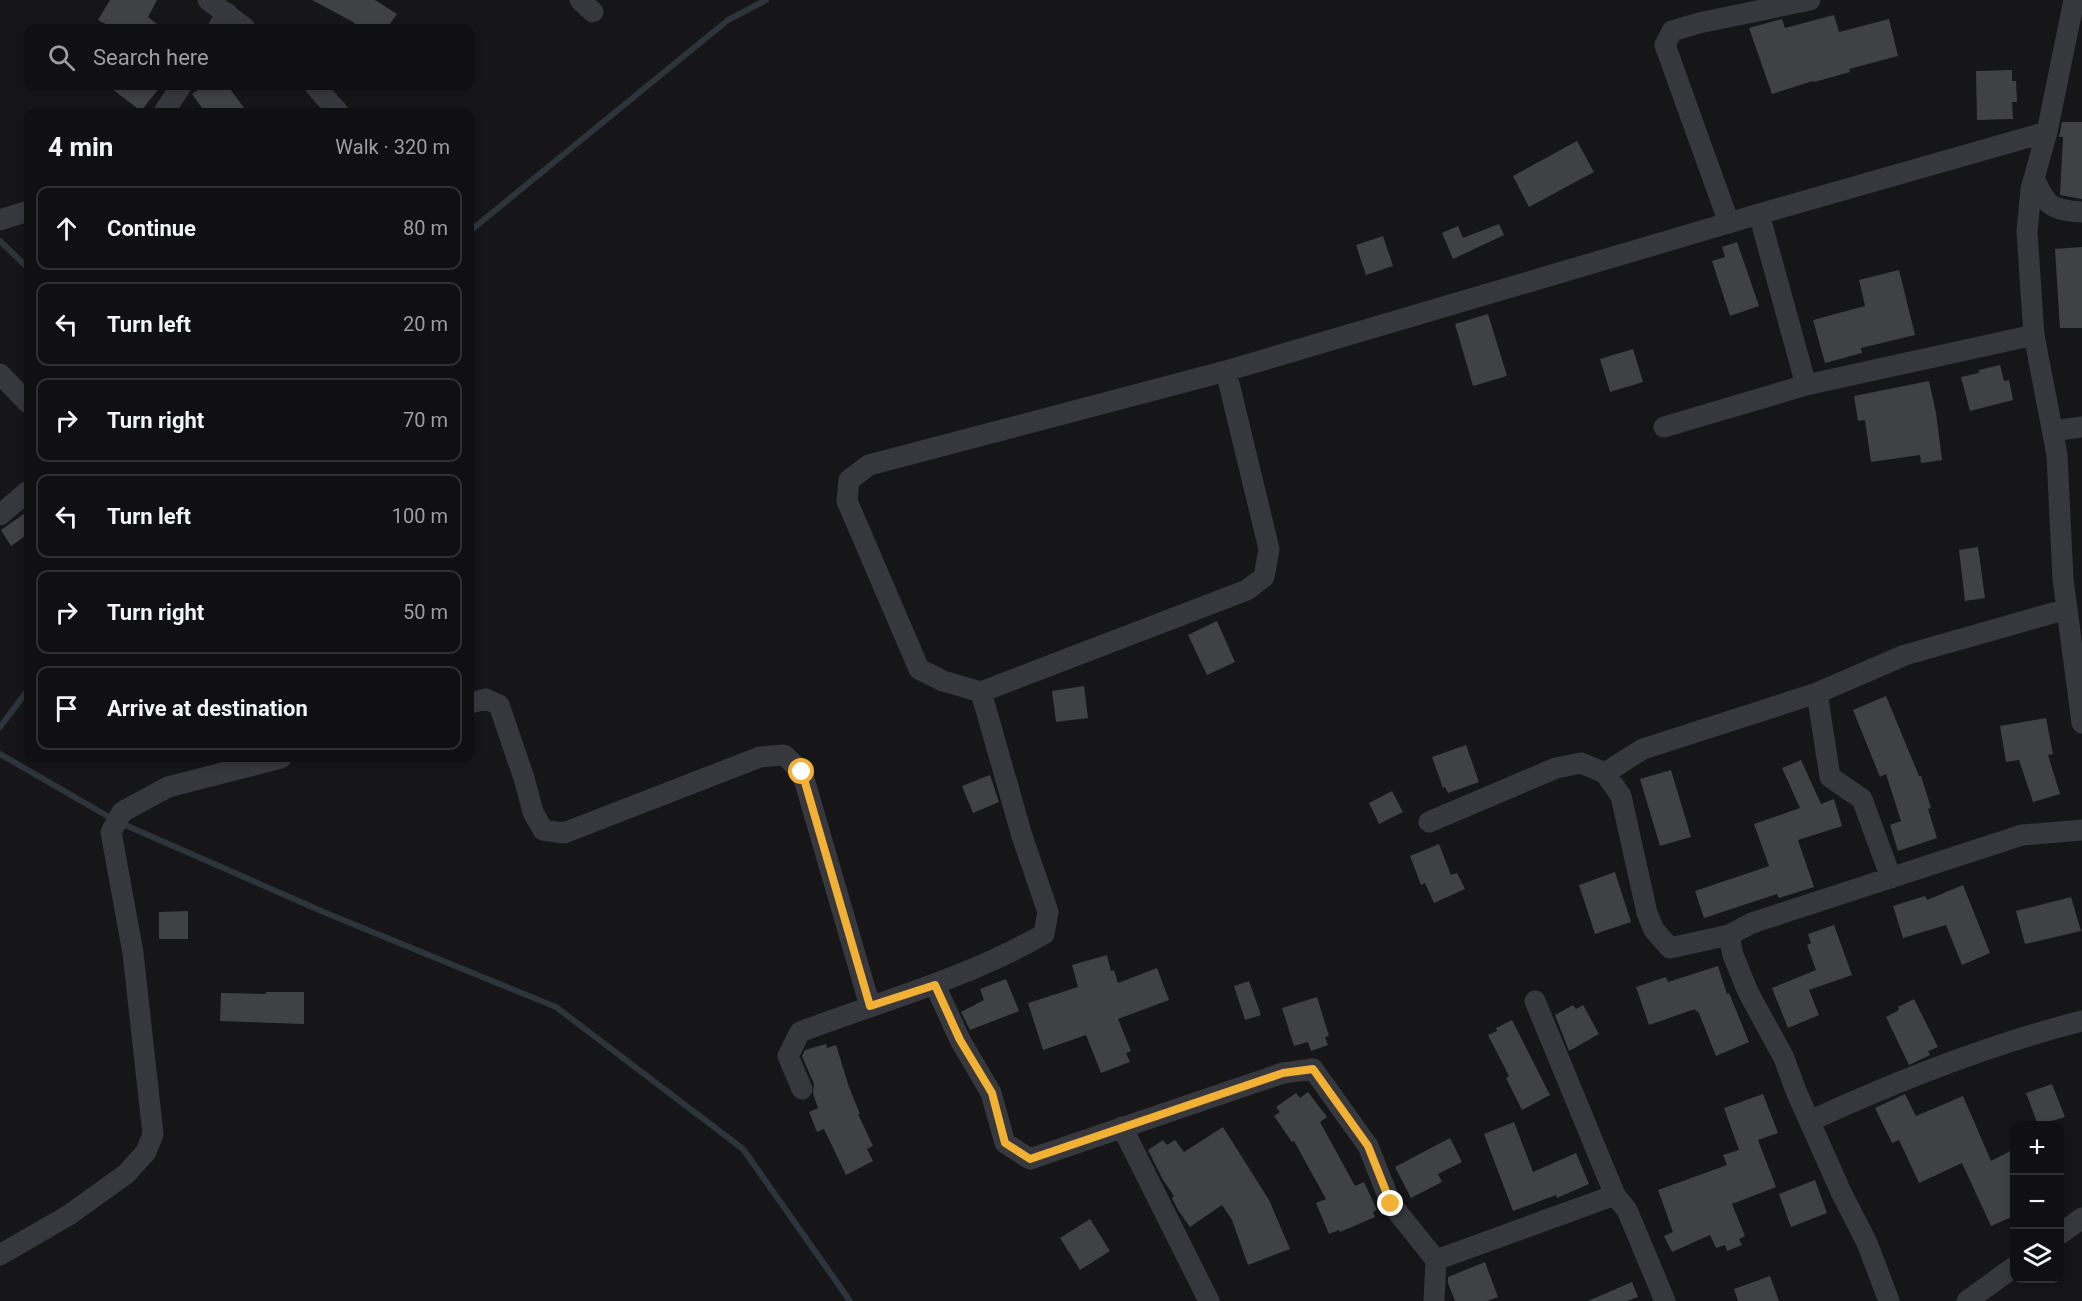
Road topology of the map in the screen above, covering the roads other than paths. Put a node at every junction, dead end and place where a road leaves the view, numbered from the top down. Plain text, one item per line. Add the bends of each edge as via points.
1 (208, 0) edge
2 (1810, 0) edge
3 (2074, 0) edge
4 (223, 21) edge
5 (179, 90) edge
6 (319, 90) edge
7 (167, 108) edge
8 (334, 108) edge
9 (2047, 132) junction
10 (2034, 178) junction
11 (24, 212) edge
12 (2082, 212) edge
13 (1759, 214) junction
14 (0, 220) edge
15 (1729, 223) junction
16 (2034, 335) junction
17 (1226, 371) junction
18 (0, 374) edge
19 (1806, 385) junction
20 (24, 399) edge
21 (1664, 427) dead end
22 (2082, 427) edge
23 (2053, 431) junction
24 (24, 494) edge
25 (0, 515) edge
26 (2067, 609) junction
27 (981, 692) junction
28 (1817, 693) junction
29 (474, 702) edge
30 (2082, 723) edge
31 (265, 762) edge
32 (1605, 773) junction
33 (1429, 822) dead end
34 (2082, 830) edge
35 (1891, 878) junction
36 (1730, 935) junction
37 (935, 985) junction
38 (1535, 1001) dead end
39 (870, 1006) junction
40 (2082, 1021) edge
41 (802, 1089) dead end
42 (1810, 1121) junction
43 (1122, 1127) junction
44 (1615, 1195) junction
45 (2082, 1218) edge
46 (2064, 1231) edge
47 (0, 1255) edge
48 (1436, 1260) junction
49 (2010, 1270) edge
50 (1209, 1301) edge
51 (1434, 1301) edge
52 (1665, 1301) edge
53 (1889, 1301) edge
54 (1967, 1301) edge

1 - 4 street
2 - 15 street via 1699,22 1672,31 1665,45
3 - 9 street
5 - 7 street
6 - 8 street
9 - 10 street
9 - 13 street
10 - 12 street via 2049,205
10 - 16 street via 2027,232
11 - 14 street
13 - 15 street
13 - 19 street
15 - 17 street
16 - 19 street
16 - 23 street
17 - 27 street via 1269,549 1264,577 1247,590
17 - 27 street via 869,465 849,480 846,501 919,669
18 - 20 street
19 - 21 street
22 - 23 street
23 - 26 street
24 - 25 street
26 - 28 street via 1905,655
26 - 30 street
27 - 37 street via 1048,912 1044,934
28 - 32 street via 1643,749
28 - 35 street via 1830,777 1862,799
29 - 39 street via 486,699 499,705 533,812 543,830 554,832 564,833 760,757 784,755 802,772
31 - 47 street via 168,787 122,812 116,821 111,832 133,953 153,1134 146,1152 126,1174 69,1215
32 - 33 street via 1581,763 1556,768
32 - 36 street via 1621,796 1654,930 1670,948
34 - 35 street via 2022,835
35 - 36 street via 1752,923
36 - 42 street via 1733,955 1748,992 1784,1058
37 - 39 street
37 - 43 street via 960,1040 992,1093 1005,1143 1030,1159
38 - 44 street
39 - 41 street via 800,1032 788,1056
40 - 42 street via 1945,1063
42 - 53 street via 1867,1243
43 - 48 street via 1283,1073 1313,1069 1368,1146 1391,1204
43 - 50 street
44 - 48 street
44 - 52 street via 1627,1210
45 - 46 street
48 - 51 street
49 - 54 street

